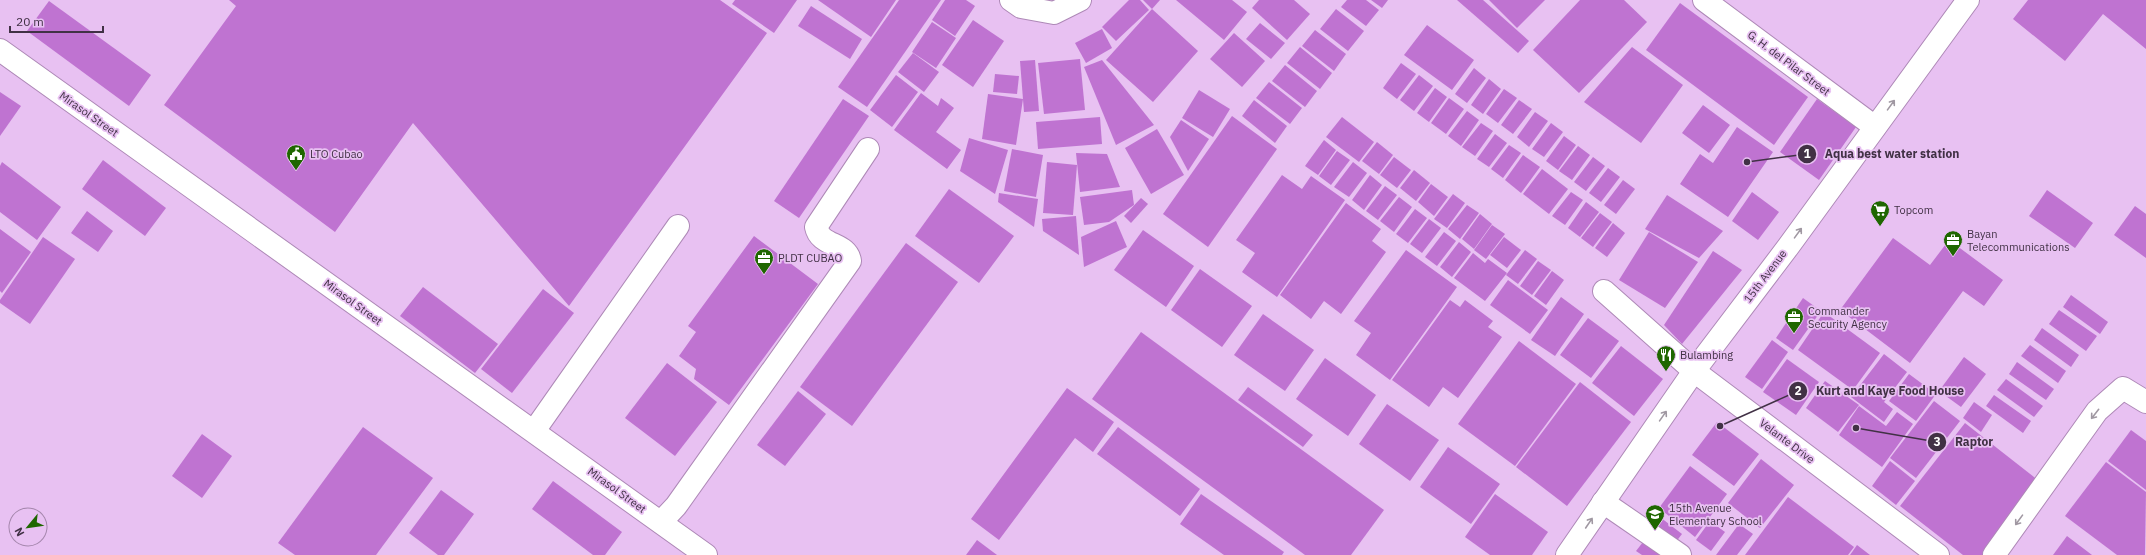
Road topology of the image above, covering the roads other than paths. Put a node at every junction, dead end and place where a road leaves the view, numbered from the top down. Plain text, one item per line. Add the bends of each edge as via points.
1 (1011, 0) edge
2 (1080, 0) edge
3 (1704, 0) edge
4 (1968, 0) edge
5 (0, 50) edge
6 (1875, 126) junction
7 (868, 149) dead end
8 (678, 226) dead end
9 (1604, 291) dead end
10 (1694, 371) junction
11 (2146, 402) edge
12 (534, 431) junction
13 (1603, 502) junction
14 (661, 522) junction
15 (706, 555) edge
16 (1567, 555) edge
17 (1680, 555) edge
18 (1938, 555) edge
19 (1994, 555) edge

1 - 2 street via 1021,7 1054,13
3 - 6 street, G. H. del Pilar Street
6 -> 4 street, 15th Avenue
5 - 12 street, Mirasol Street
10 -> 6 street, 15th Avenue
7 - 14 street via 816,227 822,239 846,251 850,261 676,506
8 - 12 street
9 - 10 street, Velante Drive
13 -> 10 street, 15th Avenue
10 - 18 street, Velante Drive
11 -> 19 street via 2123,388 2097,411
12 - 14 street, Mirasol Street
16 -> 13 street, 15th Avenue
13 - 17 street
14 - 15 street, Mirasol Street

